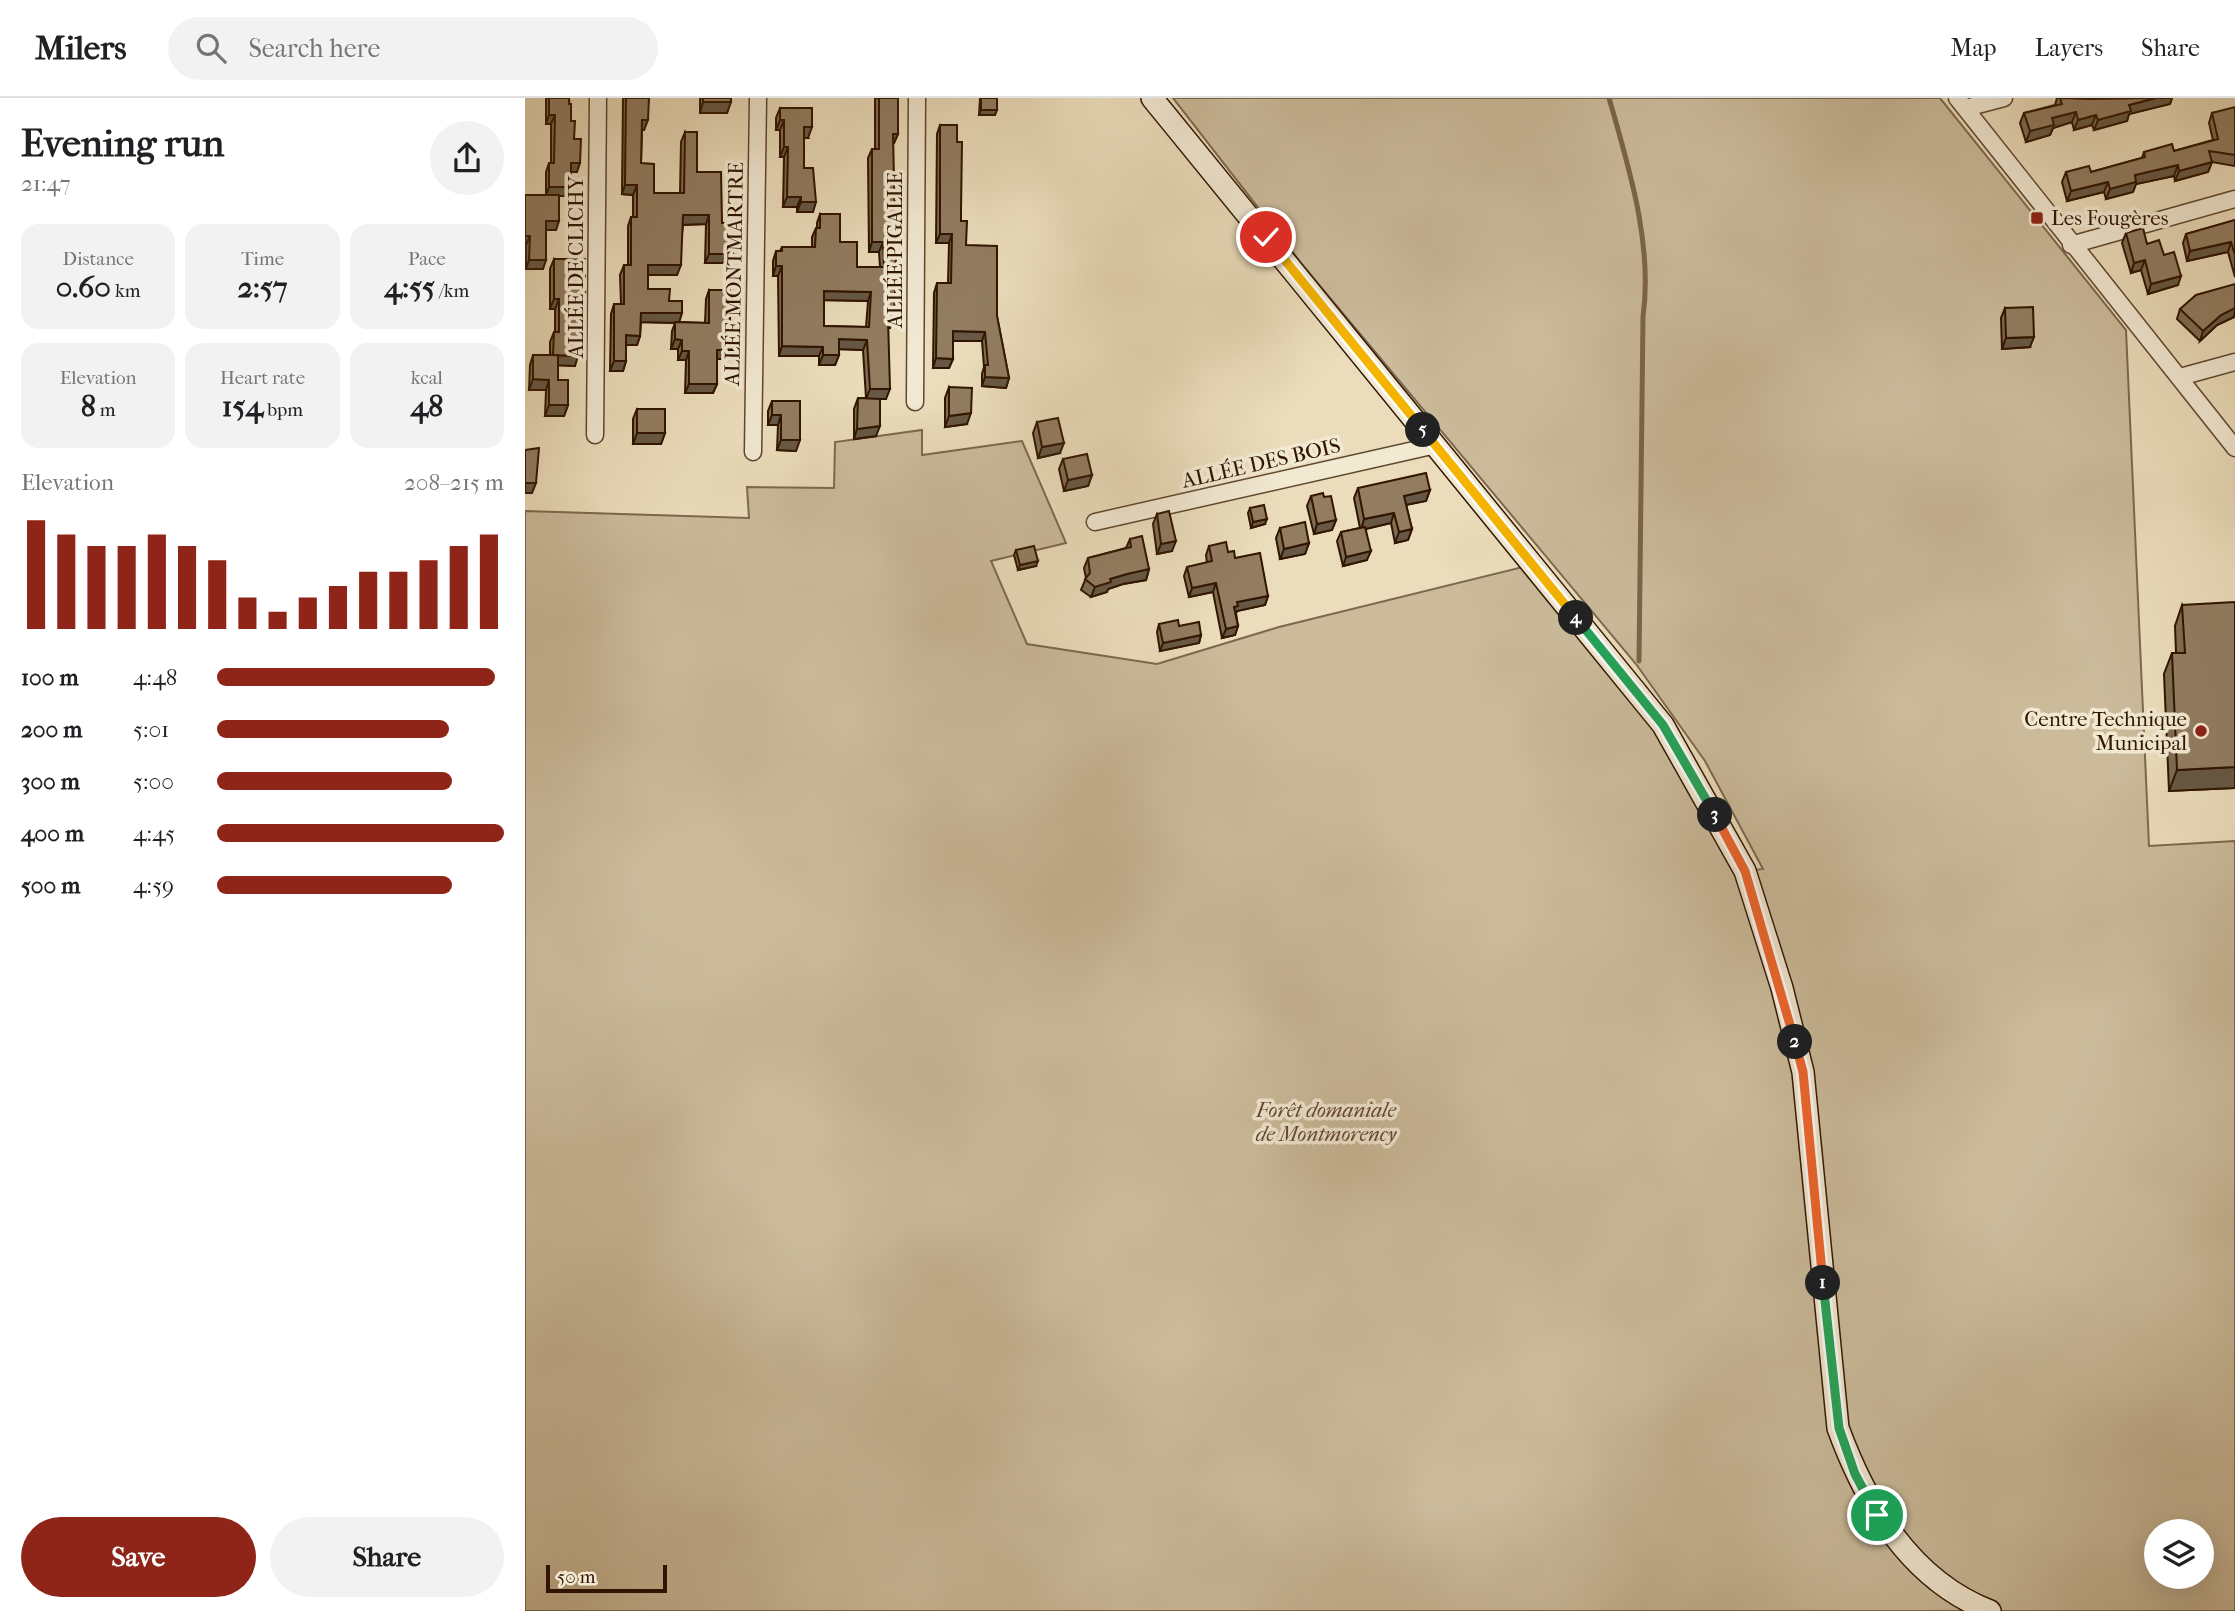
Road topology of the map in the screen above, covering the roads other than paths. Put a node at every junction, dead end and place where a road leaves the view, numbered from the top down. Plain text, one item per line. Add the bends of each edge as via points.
1 (598, 98) edge
2 (758, 98) edge
3 (917, 98) edge
4 (1152, 98) edge
5 (2004, 98) edge
6 (1962, 103) edge
7 (2235, 199) edge
8 (2071, 245) junction
9 (2235, 362) edge
10 (2180, 377) junction
11 (915, 402) dead end
12 (595, 435) dead end
13 (1436, 445) junction
14 (2235, 448) edge
15 (753, 452) dead end
16 (1095, 522) dead end
17 (1990, 1611) edge

1 - 12 street, ALLÉE DE CLICHY
2 - 15 street, ALLÉE MONTMARTRE
3 - 11 street, ALLÉE PIGALLE
4 - 13 main road
5 - 6 street
6 - 8 street
7 - 8 street
8 - 10 street
9 - 10 street
10 - 14 street
13 - 16 street, ALLÉE DES BOIS
13 - 17 main road via 1663,725 1739,860 1778,975 1803,1072 1839,1428 1855,1474 1877,1515 1901,1546 1940,1580

